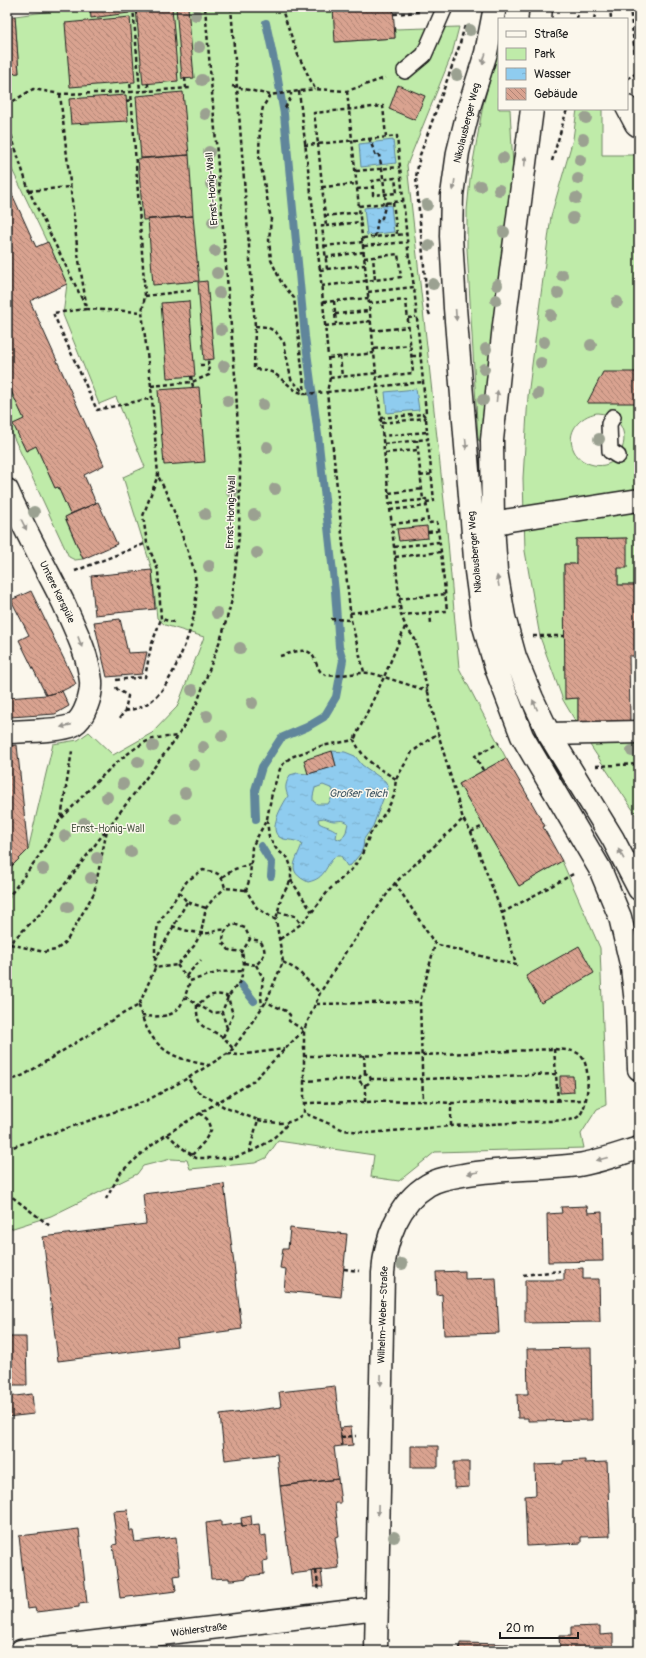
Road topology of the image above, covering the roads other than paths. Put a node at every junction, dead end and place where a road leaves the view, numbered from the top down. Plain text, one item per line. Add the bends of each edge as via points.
1 (445, 7) edge
2 (541, 7) edge
3 (492, 8) edge
4 (540, 18) edge
5 (405, 71) road end
6 (628, 109) edge
7 (532, 110) edge
8 (639, 126) edge
9 (613, 417) dead end
10 (618, 456) dead end
11 (7, 490) edge
12 (639, 500) edge
13 (493, 524) junction
14 (7, 732) edge
15 (639, 732) edge
16 (549, 734) junction
17 (639, 889) edge
18 (639, 1069) edge
19 (639, 1148) edge
20 (377, 1608) junction
21 (21, 1651) edge
22 (376, 1651) edge

1 - 5 lane via 424,55
2 - 4 street
3 -> 18 street, Nikolausberger Weg via 486,53 458,152 452,195 455,308 476,571 483,623 496,668 522,736 600,869 620,917 632,968
6 - 8 street
13 -> 7 street, Nikolausberger Weg via 492,440
9 - 10 lane via 609,424 610,450
11 -> 14 street, Untere Karspüle via 76,630 88,664 91,683 82,717 73,725
12 - 13 street
16 -> 13 street, Nikolausberger Weg via 515,657 504,617 496,571
15 - 16 street
17 -> 16 street, Nikolausberger Weg via 613,839
19 -> 20 street, Wilhelm-Weber-Straße via 578,1165 477,1172 446,1178 429,1184 416,1194 394,1223 388,1239 383,1273
20 - 21 street, Wöhlerstraße
20 - 22 street, Wilhelm-Weber-Straße

